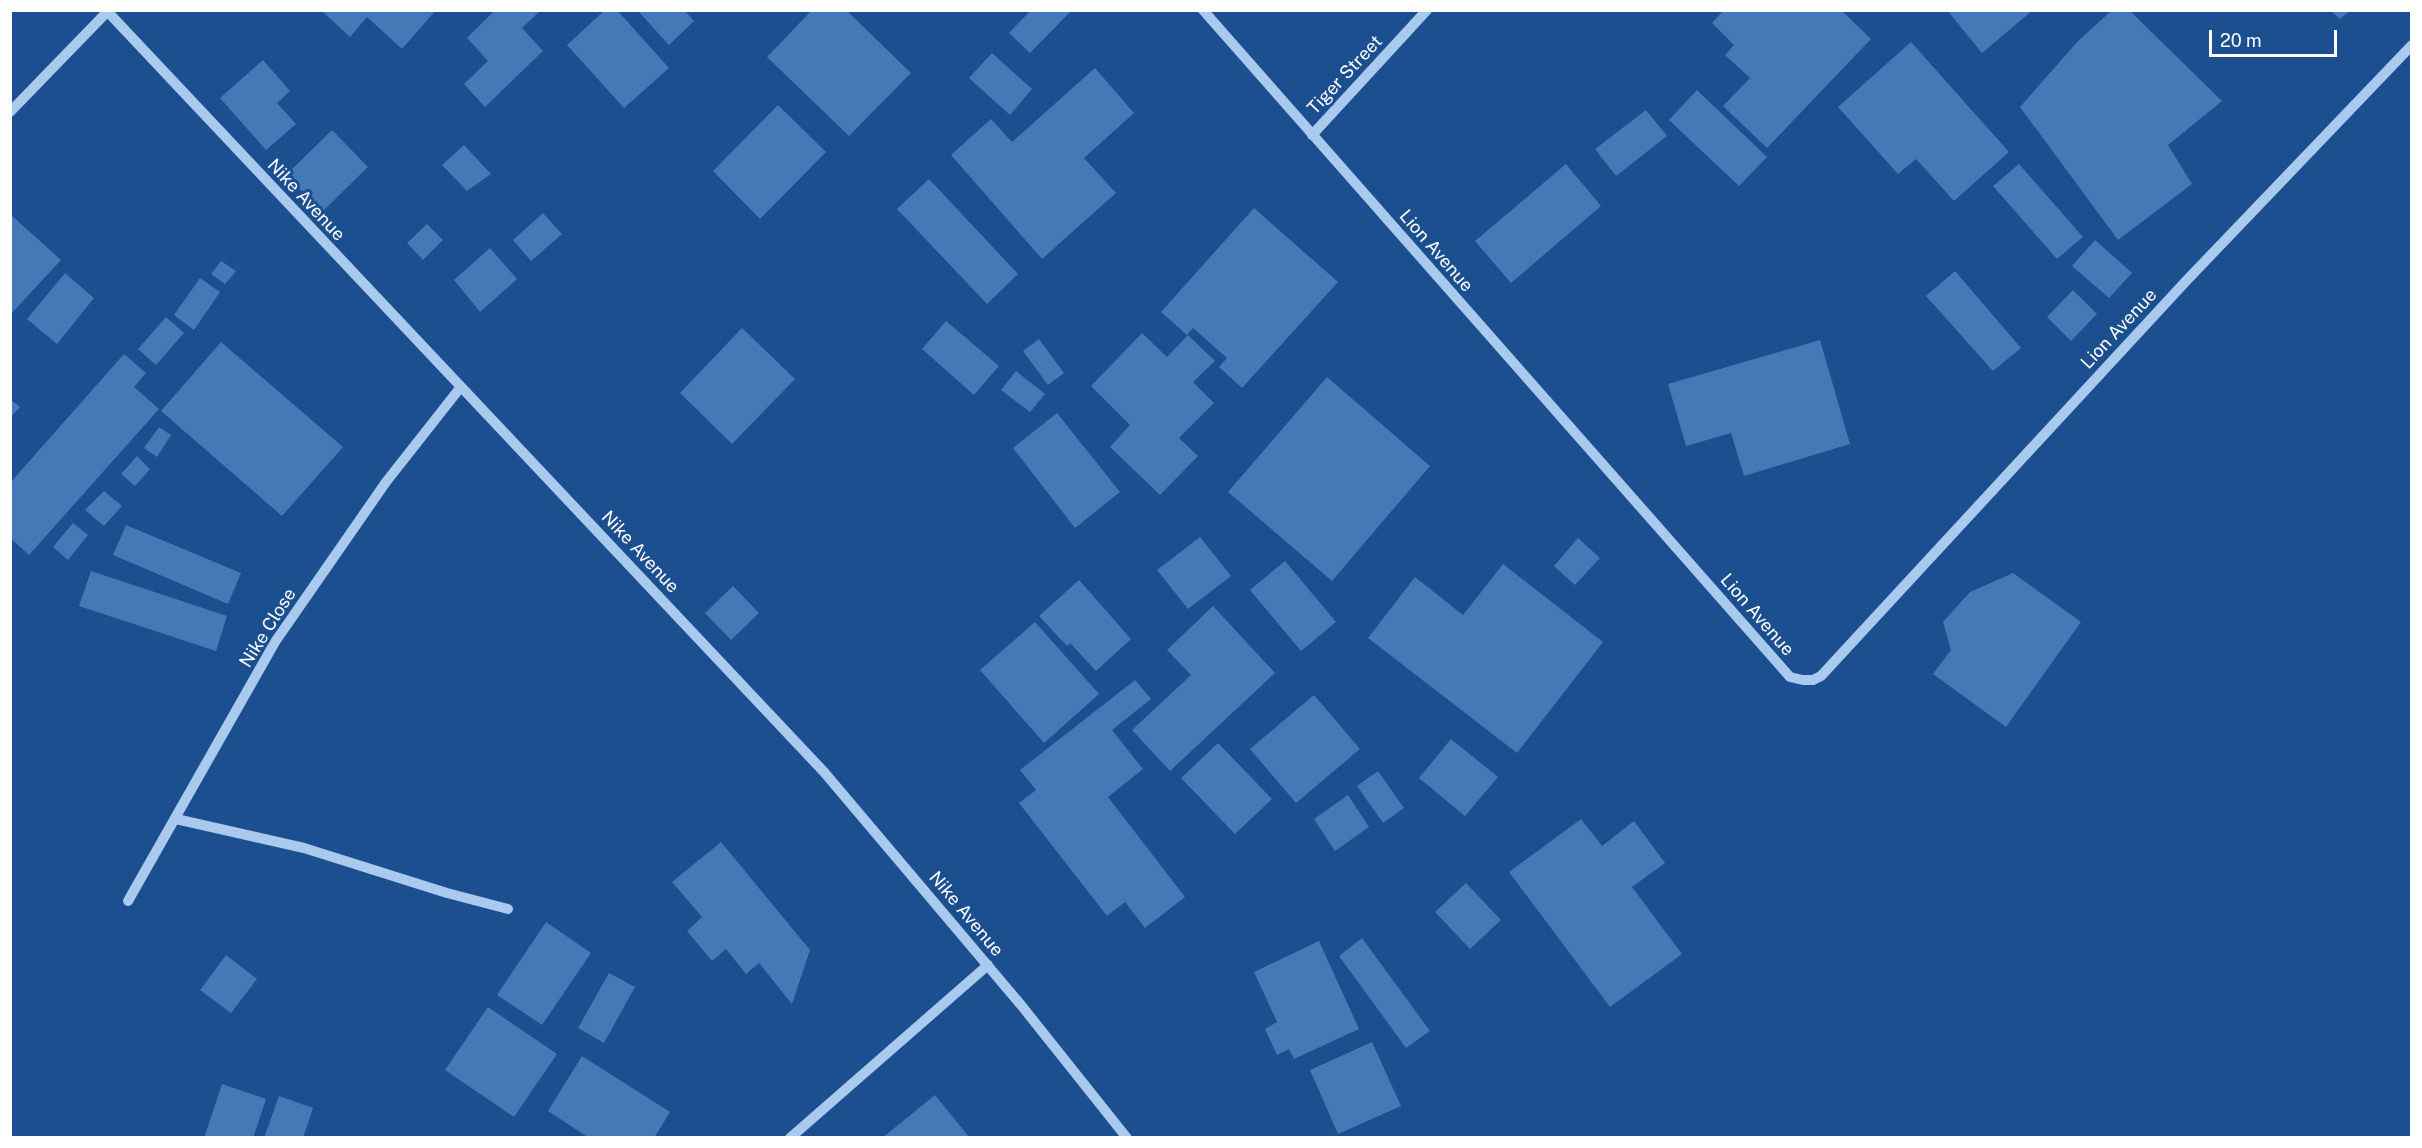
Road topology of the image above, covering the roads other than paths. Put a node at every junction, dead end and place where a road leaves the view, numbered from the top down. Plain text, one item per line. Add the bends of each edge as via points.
1 (1203, 10) edge
2 (1427, 10) edge
3 (106, 11) edge
4 (2412, 45) edge
5 (10, 112) edge
6 (1312, 135) junction
7 (460, 388) junction
8 (176, 819) junction
9 (128, 901) dead end
10 (508, 909) dead end
11 (988, 964) junction
12 (790, 1137) edge
13 (1127, 1137) edge

1 - 6 street, Lion Avenue
2 - 6 street, Tiger Street
3 - 5 street
3 - 7 street, Nike Avenue
4 - 6 street, Lion Avenue via 2187,280 1821,676 1813,680 1790,677
7 - 8 street, Nike Close via 386,482 275,642
7 - 11 street, Nike Avenue via 817,764
8 - 9 street, Nike Close
8 - 10 street via 304,848
11 - 12 street
11 - 13 street, Nike Avenue

